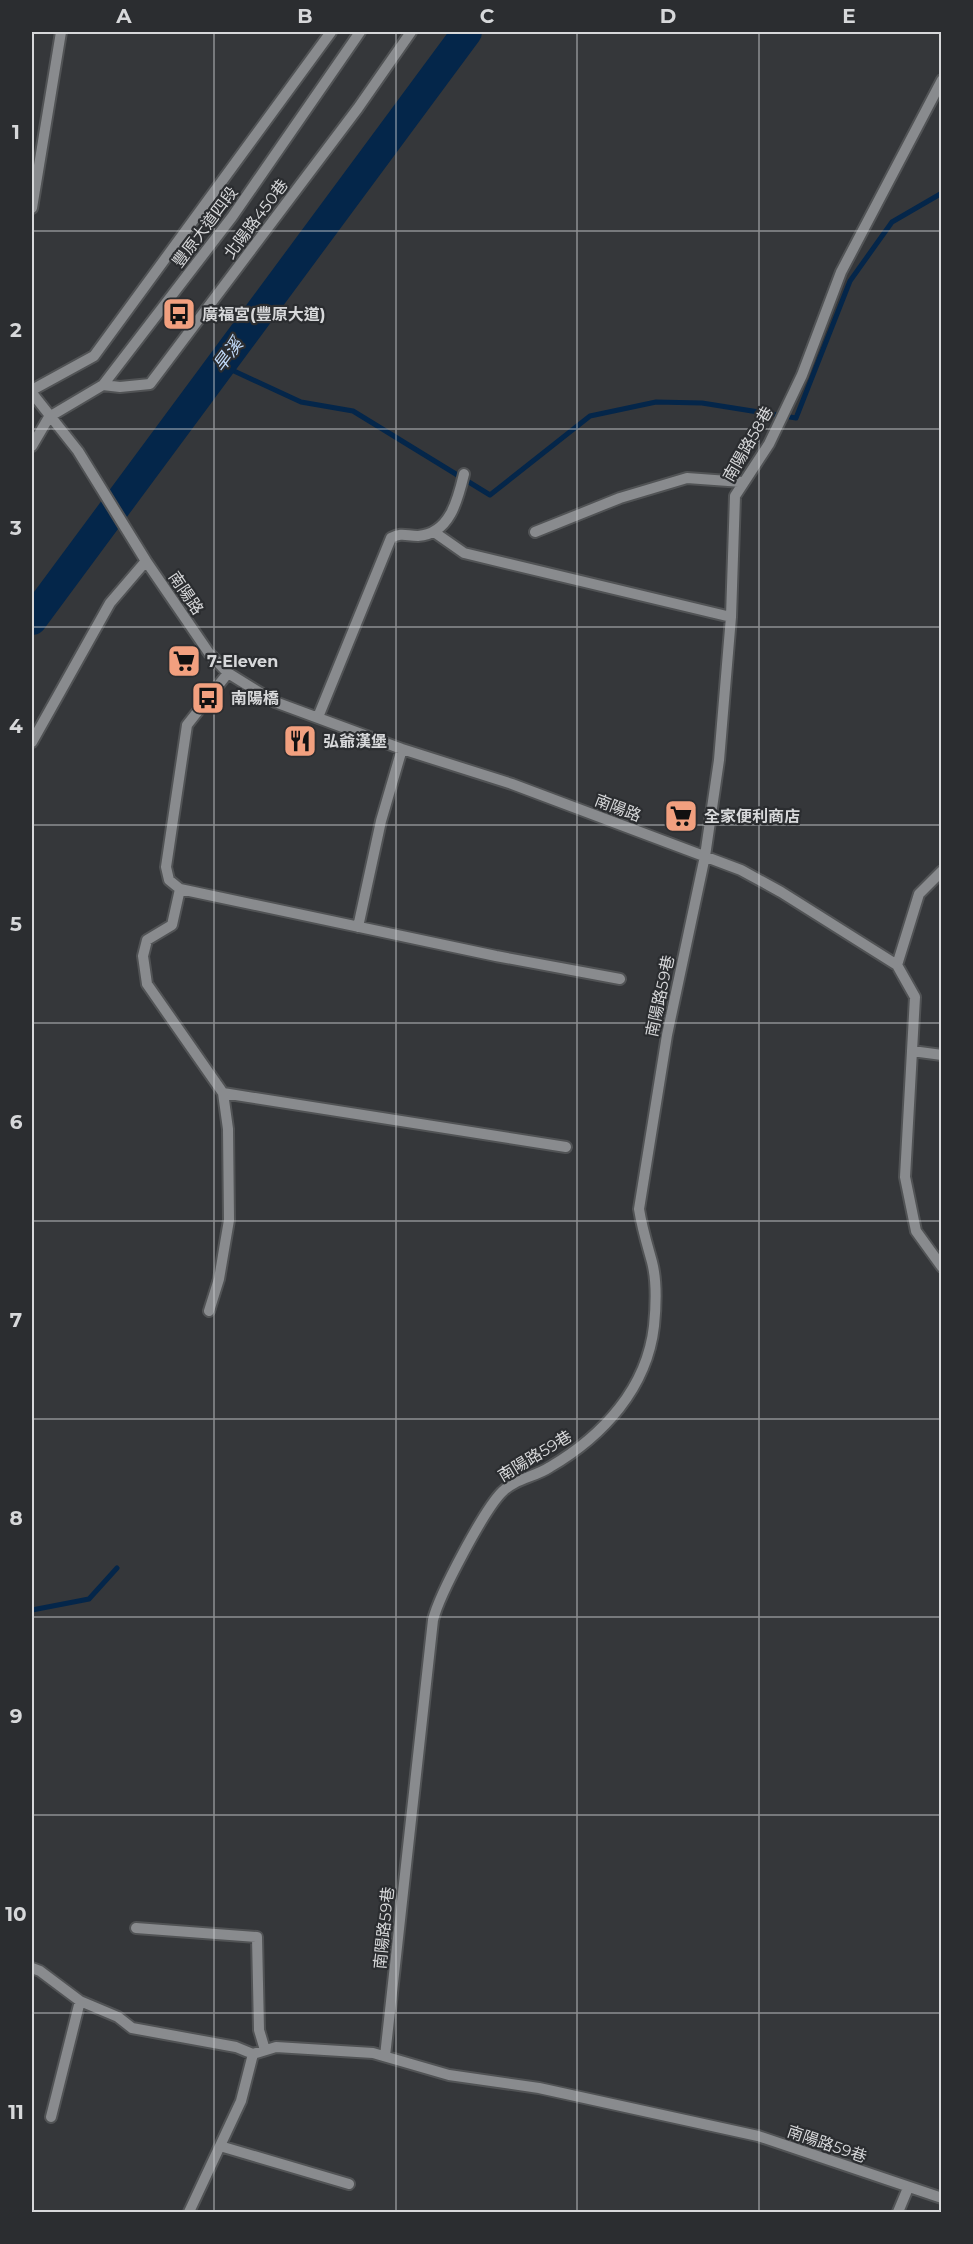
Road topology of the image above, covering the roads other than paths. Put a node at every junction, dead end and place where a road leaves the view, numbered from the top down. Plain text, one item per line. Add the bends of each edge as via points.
1 (61, 32) edge
2 (331, 32) edge
3 (360, 32) edge
4 (411, 32) edge
5 (942, 80) edge
6 (32, 208) edge
7 (103, 385) junction
8 (32, 391) edge
9 (49, 417) junction
10 (32, 446) edge
11 (464, 474) dead end
12 (742, 482) junction
13 (434, 532) junction
14 (535, 532) dead end
15 (146, 561) junction
16 (731, 617) junction
17 (228, 673) junction
18 (318, 717) junction
19 (32, 742) edge
20 (402, 749) junction
21 (705, 856) junction
22 (942, 871) edge
23 (180, 889) junction
24 (358, 927) junction
25 (897, 965) junction
26 (620, 979) dead end
27 (912, 1051) junction
28 (942, 1055) edge
29 (224, 1093) junction
30 (566, 1147) dead end
31 (942, 1267) edge
32 (208, 1311) dead end
33 (136, 1928) dead end
34 (32, 1968) edge
35 (80, 2001) junction
36 (265, 2050) junction
37 (253, 2054) junction
38 (385, 2056) junction
39 (51, 2117) dead end
40 (220, 2146) junction
41 (349, 2184) dead end
42 (908, 2188) junction
43 (942, 2198) edge
44 (189, 2212) edge
45 (898, 2212) edge

1 - 6 street
2 - 8 street, 豐原大道四段 via 94,356
3 - 7 street, 豐原大道四段 via 232,217
4 - 7 street, 北陽路450巷 via 150,384
5 - 12 street, 南陽路58巷 via 841,272 802,375 769,444
7 - 9 street, 豐原大道四段
8 - 9 street
9 - 10 street
9 - 15 street, 南陽路 via 78,451
11 - 13 street via 457,504
12 - 14 street via 687,478 620,498
12 - 16 street, 南陽路58巷 via 735,496
13 - 16 street via 464,553
13 - 18 street via 418,536 401,533 391,538
15 - 17 street, 南陽路 via 209,653
15 - 19 street via 110,603
16 - 21 street, 南陽路58巷 via 719,760
17 - 18 street, 南陽路 via 275,702
17 - 23 street via 187,725 166,867 169,880
18 - 20 street, 南陽路
20 - 21 street, 南陽路 via 512,784
20 - 24 street via 381,821
21 - 25 street, 南陽路 via 781,892
21 - 38 street, 南陽路59巷 via 667,1035 639,1209 655,1293 649,1354 616,1414 591,1439 549,1468 503,1490 489,1507 438,1602
22 - 25 street via 919,894
23 - 24 street
23 - 29 street via 172,925 147,940 143,956 147,984
24 - 26 street
25 - 27 street, 南陽路 via 915,997
27 - 28 street
27 - 31 street, 南陽路 via 905,1178 916,1231
29 - 30 street
29 - 32 street via 230,1220 219,1279
33 - 36 street via 257,1938 259,2030
34 - 35 street
35 - 37 street via 118,2016 132,2028 236,2046
35 - 39 street
36 - 37 street, 南陽路59巷
36 - 38 street, 南陽路59巷 via 323,2048
37 - 40 street via 241,2101
38 - 42 street, 南陽路59巷 via 449,2075 539,2088 758,2136
40 - 41 street
40 - 44 street
42 - 43 street, 南陽路59巷
42 - 45 street

